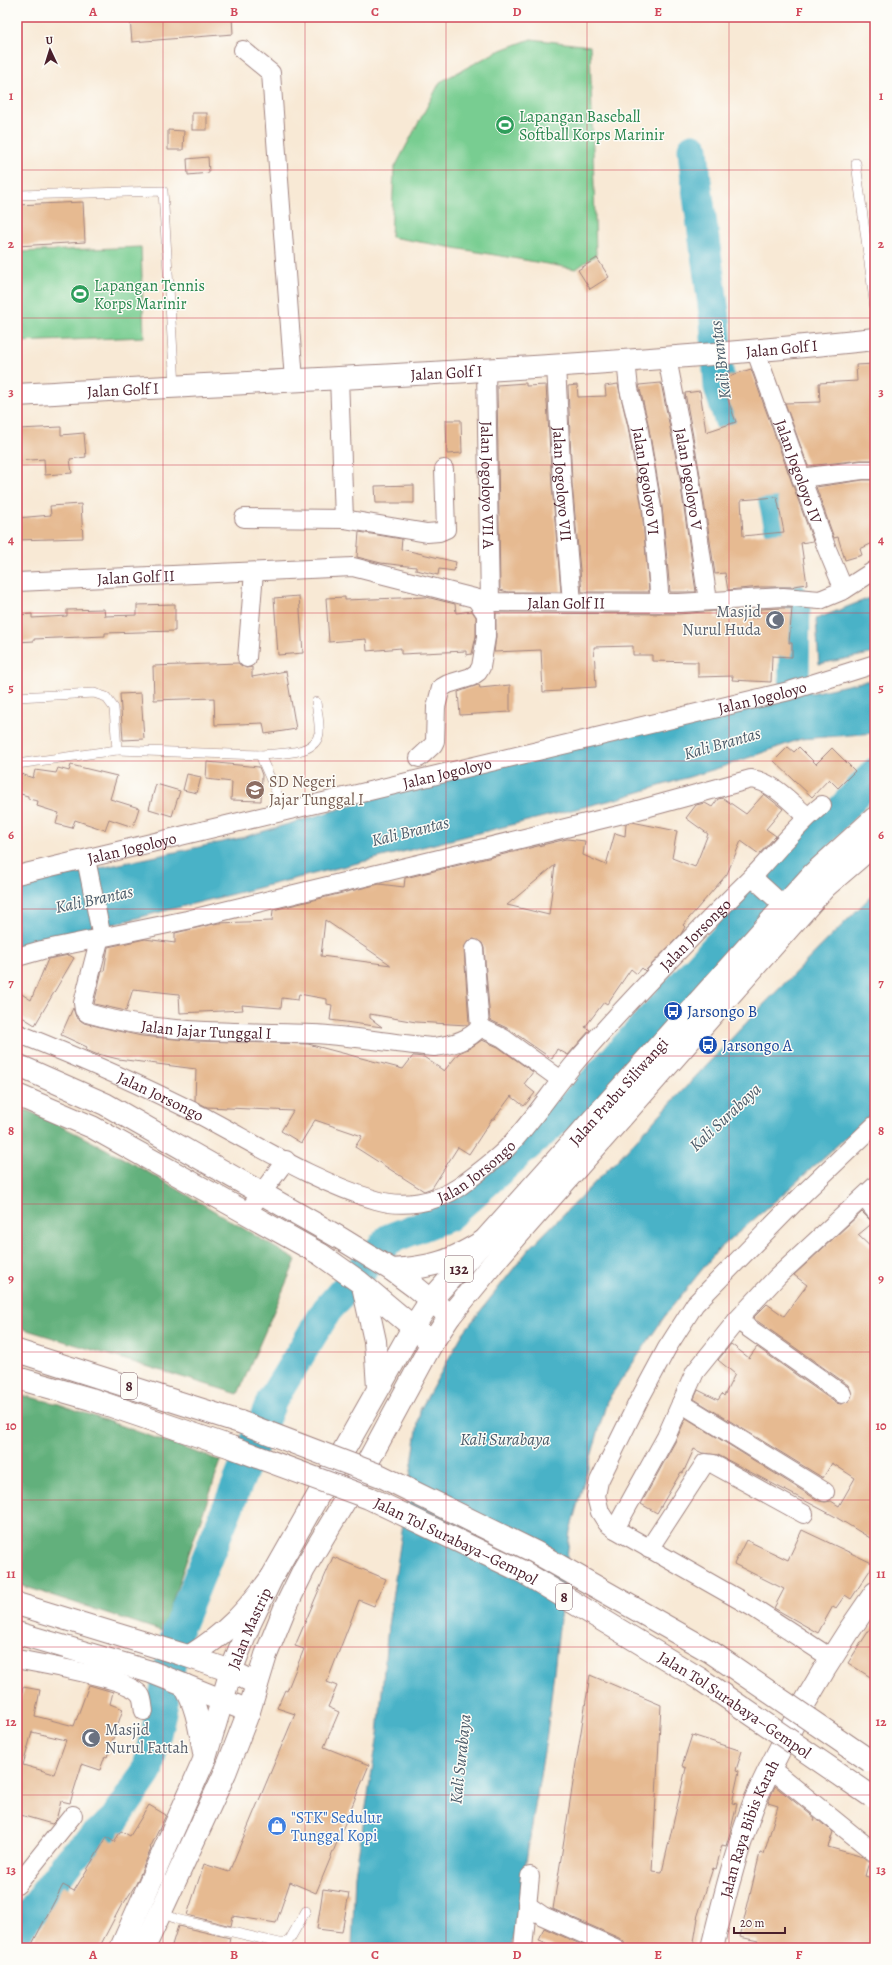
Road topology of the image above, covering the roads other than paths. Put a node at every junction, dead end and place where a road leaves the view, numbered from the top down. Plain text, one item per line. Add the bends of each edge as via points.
1 (243, 50) dead end
2 (856, 163) dead end
3 (17, 195) edge
4 (875, 308) edge
5 (875, 339) edge
6 (756, 352) junction
7 (667, 358) junction
8 (626, 360) junction
9 (556, 365) junction
10 (486, 369) junction
11 (339, 377) junction
12 (294, 380) junction
13 (175, 386) junction
14 (17, 396) edge
15 (444, 469) dead end
16 (875, 470) edge
17 (801, 478) junction
18 (244, 518) dead end
19 (344, 519) junction
20 (875, 570) edge
21 (254, 572) junction
22 (17, 582) edge
23 (844, 590) junction
24 (483, 600) junction
25 (708, 601) junction
26 (572, 602) junction
27 (660, 602) junction
28 (247, 658) dead end
29 (875, 664) edge
30 (17, 697) edge
31 (316, 702) dead end
32 (117, 750) junction
33 (260, 755) junction
34 (419, 758) dead end
35 (17, 764) edge
36 (822, 805) dead end
37 (285, 812) junction
38 (807, 816) junction
39 (875, 818) edge
40 (875, 844) edge
41 (87, 863) junction
42 (17, 875) edge
43 (754, 878) junction
44 (783, 906) junction
45 (100, 936) junction
46 (474, 949) dead end
47 (17, 957) edge
48 (480, 1027) junction
49 (17, 1033) edge
50 (17, 1065) edge
51 (561, 1080) junction
52 (17, 1095) edge
53 (875, 1125) edge
54 (286, 1160) junction
55 (869, 1191) edge
56 (260, 1194) junction
57 (875, 1211) edge
58 (246, 1214) junction
59 (486, 1239) junction
60 (388, 1267) junction
61 (361, 1283) junction
62 (431, 1300) junction
63 (450, 1316) junction
64 (737, 1320) junction
65 (414, 1326) junction
66 (432, 1343) junction
67 (17, 1351) edge
68 (17, 1378) edge
69 (378, 1388) junction
70 (842, 1394) dead end
71 (681, 1403) junction
72 (825, 1492) dead end
73 (804, 1514) dead end
74 (615, 1530) junction
75 (649, 1549) junction
76 (272, 1577) junction
77 (875, 1593) edge
78 (21, 1605) edge
79 (17, 1630) edge
80 (17, 1633) edge
81 (186, 1655) junction
82 (831, 1658) junction
83 (17, 1659) edge
84 (231, 1671) junction
85 (180, 1684) junction
86 (257, 1684) junction
87 (222, 1700) junction
88 (249, 1710) junction
89 (144, 1711) dead end
90 (205, 1758) junction
91 (872, 1763) edge
92 (770, 1768) junction
93 (873, 1798) edge
94 (73, 1815) dead end
95 (875, 1853) edge
96 (530, 1876) dead end
97 (17, 1885) edge
98 (527, 1905) junction
99 (306, 1911) dead end
100 (161, 1912) junction
101 (121, 1948) edge
102 (144, 1948) edge
103 (523, 1948) edge
104 (615, 1948) edge
105 (712, 1948) edge

1 - 12 street via 271,73
2 - 4 lane
3 - 13 lane via 162,190
5 - 6 main road, Jalan Golf I
6 - 7 main road, Jalan Golf I
6 - 17 street, Jalan Jogoloyo IV
7 - 8 main road, Jalan Golf I
7 - 25 street, Jalan Jogoloyo V via 689,471
8 - 9 main road, Jalan Golf I
8 - 27 street, Jalan Jogoloyo VI via 629,389 638,425 652,508
9 - 10 main road, Jalan Golf I
9 - 26 street, Jalan Jogoloyo VII via 562,484
10 - 11 main road, Jalan Golf I
10 - 24 street, Jalan Jogoloyo VII A
11 - 12 main road, Jalan Golf I
11 - 19 street
12 - 13 main road, Jalan Golf I
13 - 14 main road, Jalan Golf I
15 - 19 street via 446,529 427,533
16 - 17 street
17 - 23 street, Jalan Jogoloyo IV
18 - 19 street
20 - 23 street, Jalan Golf II
21 - 22 street, Jalan Golf II
21 - 24 street, Jalan Golf II via 353,567
21 - 28 street
23 - 25 street, Jalan Golf II via 820,600 783,597
24 - 26 street, Jalan Golf II
24 - 34 street via 486,637 481,667 471,677 442,688 436,707 434,745
25 - 27 street, Jalan Golf II
26 - 27 street, Jalan Golf II
29 - 37 street, Jalan Jogoloyo via 797,689
30 - 32 lane via 94,693 106,697 114,708
31 - 33 lane via 320,732 311,746 301,750
32 - 33 lane
32 - 35 lane
33 - 37 lane
36 - 38 street, Jalan Jorsongo
37 - 41 street, Jalan Jogoloyo
38 - 43 street, Jalan Jorsongo
38 - 45 street via 771,785 751,779 627,813 195,918
39 - 44 main road, Jalan Prabu Siliwangi / 132 via 812,875
40 - 63 main road, Jalan Prabu Siliwangi / 132 via 825,886 500,1255
41 - 42 street, Jalan Jogoloyo
41 - 45 street, Jalan Jajar Tunggal I
43 - 44 street
43 - 51 street, Jalan Jorsongo via 641,990
44 - 59 main road, Jalan Prabu Siliwangi / 132
45 - 47 street
45 - 48 street, Jalan Jajar Tunggal I via 83,1007 87,1013 113,1021 178,1030 314,1034 434,1047 449,1045 474,1035
46 - 48 street
48 - 51 street via 503,1038
49 - 54 street, Jalan Jorsongo via 104,1068
50 - 56 main road via 105,1104
51 - 54 street, Jalan Jorsongo via 505,1149 458,1188 444,1196 402,1203 378,1201 326,1181
52 - 58 main road via 92,1127
53 - 74 street via 695,1304 667,1348 599,1481 596,1496 600,1512
54 - 56 street
55 - 57 street
55 - 64 street via 777,1277
56 - 58 street
56 - 60 main road
58 - 61 main road via 320,1254
59 - 60 main road via 448,1260 433,1265
59 - 62 main road, Jalan Prabu Siliwangi / 132
60 - 62 main road
61 - 65 main road
61 - 69 main road via 375,1341
62 - 63 main road
62 - 65 main road, Jalan Prabu Siliwangi
63 - 66 main road, Jalan Prabu Siliwangi
64 - 70 street
64 - 71 street via 695,1372
65 - 66 main road
65 - 69 main road, Jalan Mastrip
66 - 86 main road, Jalan Mastrip via 365,1467 304,1569 285,1608
67 - 91 main road, Jalan Tol Surabaya–Gempol / 8, bridge via 240,1422 381,1476 535,1552 711,1652
68 - 93 main road, Jalan Tol Surabaya–Gempol / 8, bridge via 91,1399 369,1498 523,1572 700,1679
69 - 76 main road, Jalan Mastrip
71 - 72 street
71 - 74 street via 666,1437
73 - 75 street via 713,1464 705,1463
74 - 75 street
75 - 82 street via 754,1608
76 - 81 main road via 236,1622 214,1641
76 - 84 main road, Jalan Mastrip via 250,1622
77 - 82 main road, Jalan Raya Bibis Karah
78 - 79 main road
78 - 81 main road
80 - 85 main road via 151,1672
81 - 84 main road
82 - 92 main road, Jalan Raya Bibis Karah
83 - 89 street via 118,1681 134,1689 141,1696
84 - 86 main road
84 - 87 main road, Jalan Mastrip
85 - 87 main road
85 - 90 main road via 196,1711
86 - 88 main road, Jalan Mastrip
87 - 88 main road
87 - 90 main road, Jalan Mastrip
88 - 100 main road, Jalan Mastrip via 225,1773
90 - 101 main road, Jalan Mastrip
92 - 95 street
92 - 105 main road, Jalan Raya Bibis Karah via 750,1813
94 - 97 street
96 - 98 street
98 - 103 street
98 - 104 street via 543,1916
99 - 100 lane via 290,1939 284,1944 176,1919
100 - 102 main road, Jalan Mastrip

